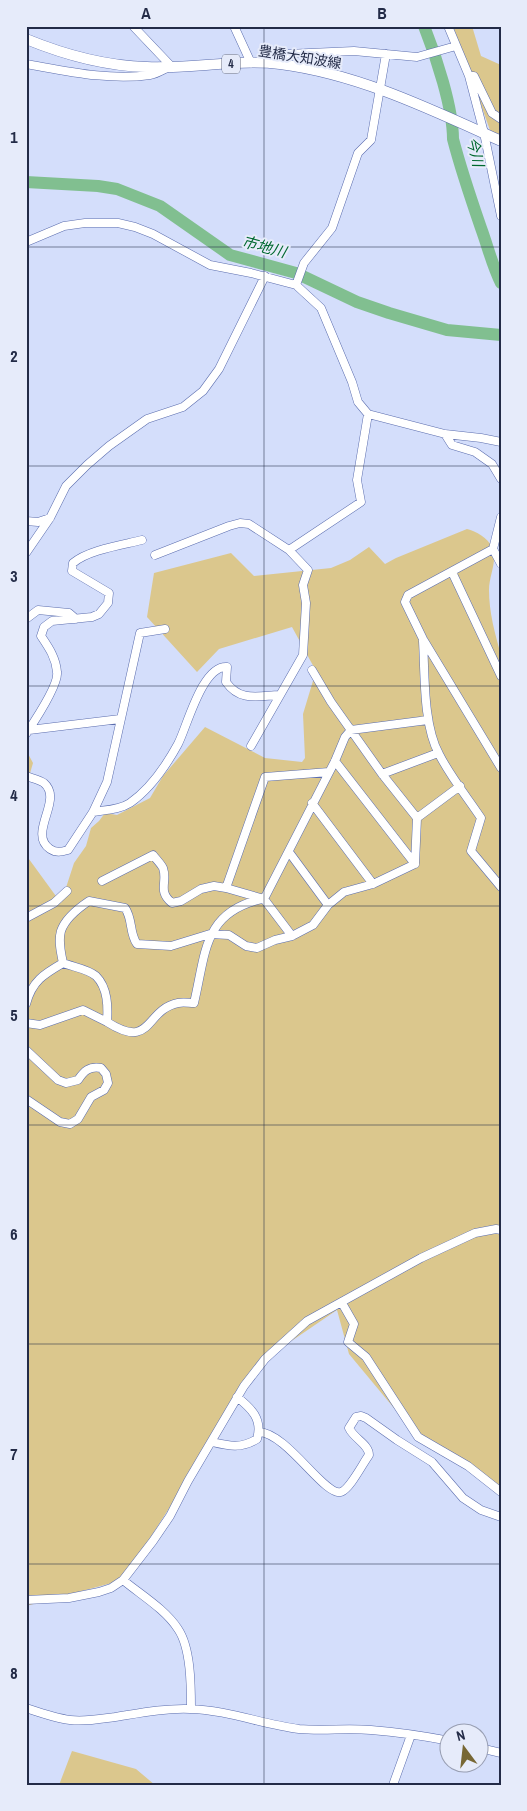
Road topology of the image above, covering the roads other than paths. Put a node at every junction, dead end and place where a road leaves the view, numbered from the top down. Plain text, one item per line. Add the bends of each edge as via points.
1 (133, 26) edge
2 (234, 26) edge
3 (448, 26) edge
4 (26, 39) edge
5 (456, 46) junction
6 (386, 54) junction
7 (251, 62) junction
8 (26, 64) edge
9 (278, 64) junction
10 (171, 66) junction
11 (469, 76) junction
12 (380, 90) junction
13 (501, 119) edge
14 (484, 133) junction
15 (501, 141) edge
16 (501, 216) edge
17 (26, 242) edge
18 (265, 276) junction
19 (296, 285) junction
20 (368, 414) junction
21 (445, 434) junction
22 (501, 442) edge
23 (501, 479) edge
24 (501, 517) edge
25 (50, 518) junction
26 (26, 521) edge
27 (142, 540) dead end
28 (493, 549) junction
29 (288, 550) junction
30 (26, 553) edge
31 (155, 555) dead end
32 (501, 564) edge
33 (452, 572) junction
34 (26, 619) edge
35 (76, 619) junction
36 (164, 629) dead end
37 (423, 639) junction
38 (312, 670) dead end
39 (501, 676) edge
40 (279, 695) junction
41 (120, 719) junction
42 (428, 720) junction
43 (351, 730) junction
44 (28, 732) edge
45 (251, 746) dead end
46 (438, 753) junction
47 (335, 761) junction
48 (501, 768) edge
49 (329, 772) junction
50 (382, 774) junction
51 (26, 776) edge
52 (460, 786) junction
53 (312, 803) junction
54 (93, 812) junction
55 (417, 818) junction
56 (289, 852) junction
57 (415, 864) junction
58 (102, 882) dead end
59 (500, 882) edge
60 (373, 884) junction
61 (226, 888) junction
62 (67, 890) dead end
63 (264, 899) junction
64 (328, 904) junction
65 (26, 918) edge
66 (210, 934) junction
67 (292, 936) junction
68 (63, 963) junction
69 (26, 1004) edge
70 (107, 1022) junction
71 (26, 1024) edge
72 (26, 1050) edge
73 (26, 1099) edge
74 (501, 1230) edge
75 (342, 1303) junction
76 (237, 1397) junction
77 (259, 1432) junction
78 (212, 1442) junction
79 (501, 1492) edge
80 (501, 1517) edge
81 (123, 1580) junction
82 (26, 1600) edge
83 (26, 1708) edge
84 (191, 1709) junction
85 (411, 1735) junction
86 (440, 1739) edge
87 (393, 1785) edge

1 - 10 street
2 - 7 street
3 - 5 street
4 - 10 main road, 豊橋大知波線 / 4 via 97,62
5 - 6 street via 416,57
5 - 11 street
6 - 9 street via 354,51 287,54
6 - 12 street
7 - 9 main road, 豊橋大知波線 / 4
7 - 10 main road, 豊橋大知波線 / 4
8 - 10 street via 115,77 152,75
9 - 12 main road, 豊橋大知波線 / 4 via 326,72
11 - 13 street via 474,76 492,113
11 - 14 street
12 - 14 main road, 豊橋大知波線 / 4
12 - 19 street via 371,140 358,153 332,228 304,263
14 - 15 main road, 豊橋大知波線 / 4
14 - 16 street
17 - 18 street via 64,226 118,223 135,226 210,265
18 - 19 street
18 - 25 street via 219,369 203,391 183,406 147,419 109,446 66,486
19 - 20 street via 321,308 358,402
20 - 21 street
20 - 29 street via 357,480 361,502
21 - 22 street
21 - 23 street via 452,445 475,452 492,464
24 - 28 street
25 - 26 street
25 - 30 street
27 - 35 street via 98,552 73,563 72,571 110,596 99,614
28 - 32 street
28 - 33 street
29 - 31 street via 249,524 240,523
29 - 40 street via 308,570 303,585 306,603 303,655
33 - 37 street via 408,595 405,602
33 - 39 street
34 - 35 street via 38,610 69,613
35 - 44 street via 52,621 44,627 42,636 53,654 58,674
36 - 41 street via 140,633
37 - 42 street
37 - 48 street
38 - 43 street
40 - 45 street
40 - 54 street via 238,694 226,682 227,667 216,670 193,705 178,743 157,778 129,803
41 - 44 street
41 - 54 street via 107,782
42 - 43 street
42 - 46 street
43 - 47 street
43 - 50 street
46 - 50 street
46 - 52 street
47 - 49 street
47 - 57 street
49 - 53 street
49 - 61 street via 265,777
50 - 55 street
51 - 54 street via 44,783 49,791 42,831 46,846 54,852 68,850
52 - 55 street
52 - 59 street via 480,818 471,851
53 - 56 street
53 - 60 street
55 - 57 street
56 - 63 street
56 - 64 street
57 - 60 street
58 - 61 street via 153,855 163,869 163,888 166,898 172,903 181,902 201,889
60 - 64 street via 344,892
61 - 63 street
62 - 65 street via 54,904
63 - 66 street via 229,912
63 - 67 street
64 - 67 street via 313,925
66 - 67 street via 228,935 246,946 257,948
66 - 68 street via 171,946 137,944 132,937 130,914 125,908 90,902 81,907 61,930
66 - 70 street via 194,1003 178,1003 161,1010 146,1027 135,1033 122,1031
68 - 69 street via 37,981
68 - 70 street via 96,976 108,1002
70 - 71 street via 83,1010 40,1026
72 - 73 street via 58,1080 78,1080 84,1071 93,1067 106,1074 108,1083 104,1090 91,1097 78,1119 70,1124 60,1122
74 - 75 street via 496,1228 475,1233 421,1258
75 - 76 street via 295,1330 266,1359
75 - 79 street via 354,1324 348,1342 366,1357 418,1437 468,1466
76 - 77 street via 253,1410
76 - 78 street
77 - 78 street via 256,1439 244,1446
77 - 80 street via 277,1438 324,1484 340,1492 369,1454 367,1447 349,1428 356,1417 361,1416 432,1462 463,1498 481,1510
78 - 81 street via 154,1541
81 - 82 street via 99,1592 68,1598
81 - 84 street via 167,1616 183,1638
83 - 84 street via 71,1721
84 - 85 street via 299,1729 369,1730
85 - 86 street
85 - 87 street

